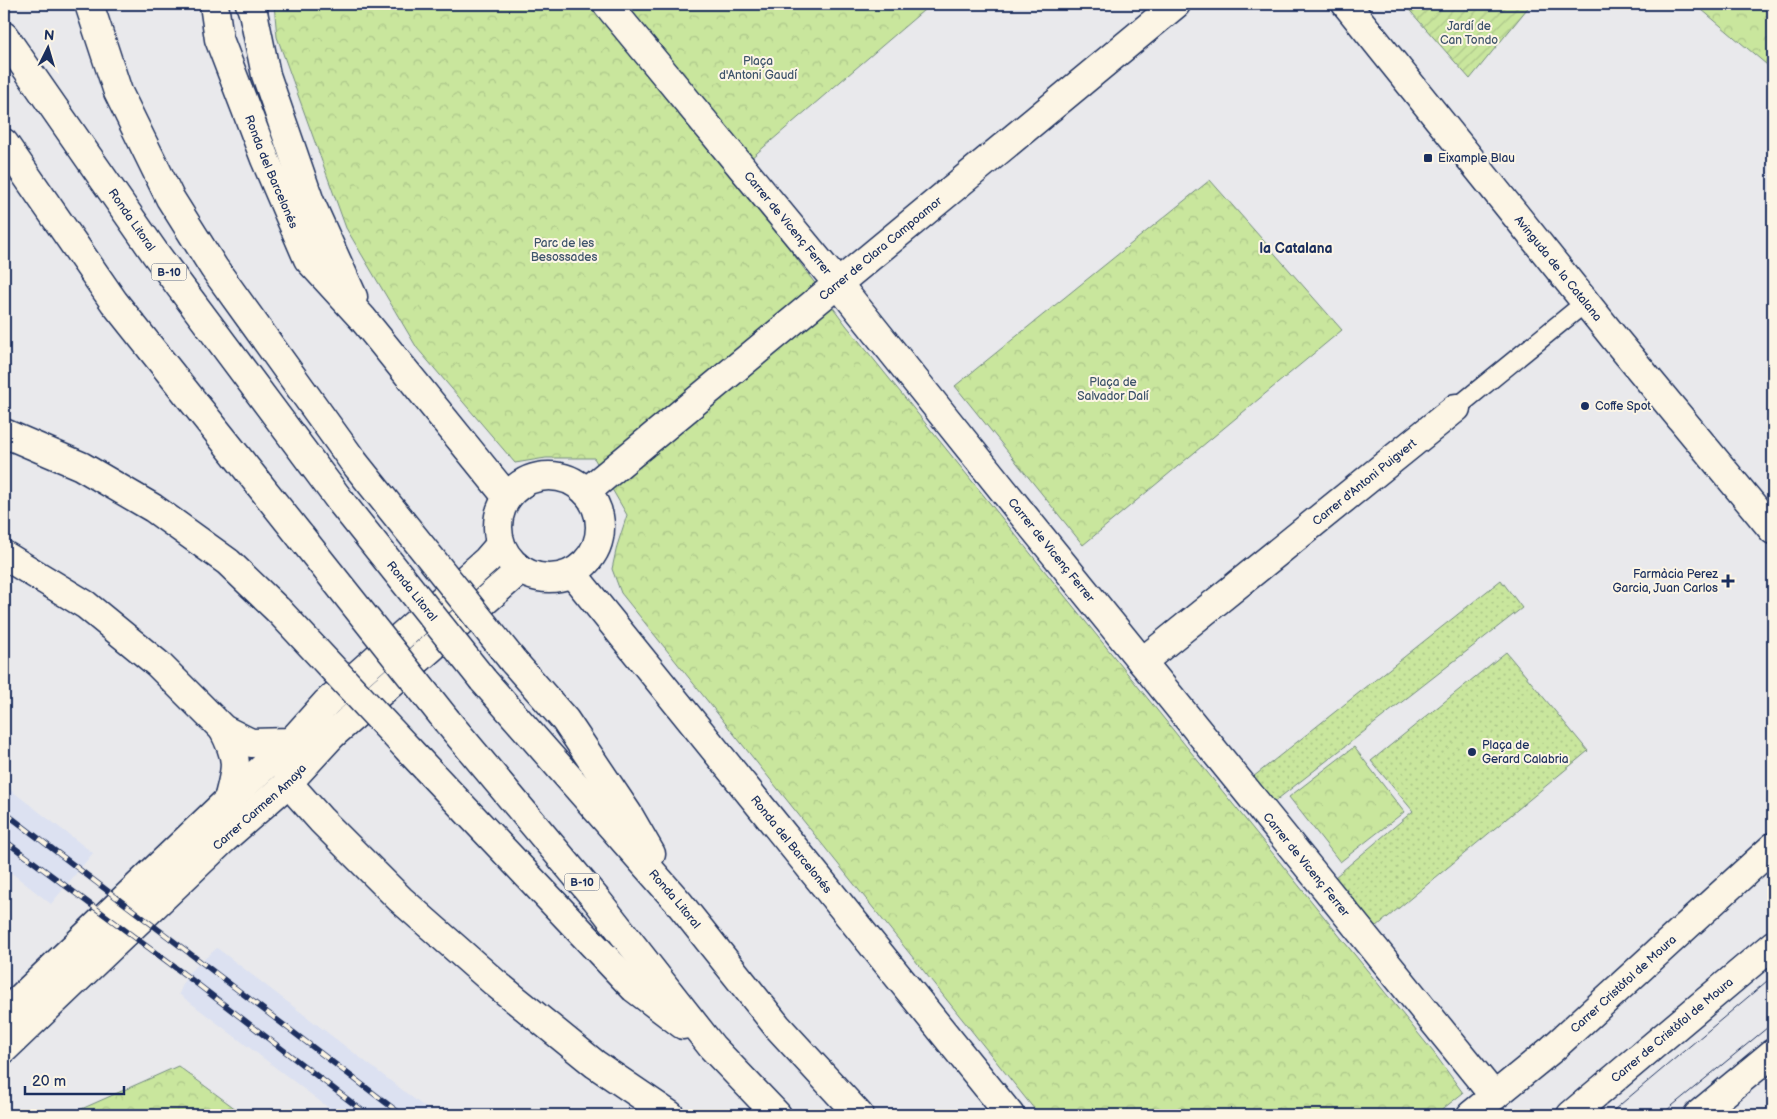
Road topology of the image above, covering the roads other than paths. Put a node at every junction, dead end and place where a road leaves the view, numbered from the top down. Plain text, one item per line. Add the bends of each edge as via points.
1 (89, 4) edge
2 (214, 4) edge
3 (607, 4) edge
4 (1176, 4) edge
5 (1346, 4) edge
6 (252, 6) edge
7 (4, 36) edge
8 (4, 143) edge
9 (838, 284) junction
10 (1586, 302) junction
11 (363, 319) junction
12 (1456, 408) joint
13 (4, 434) edge
14 (586, 492) junction
15 (506, 497) junction
16 (1773, 530) edge
17 (500, 545) junction
18 (4, 555) edge
19 (520, 570) junction
20 (572, 573) junction
21 (1142, 662) junction
22 (223, 729) junction
23 (332, 735) junction
24 (291, 742) junction
25 (288, 783) junction
26 (228, 800) junction
27 (1773, 848) edge
28 (679, 903) junction
29 (1773, 945) edge
30 (4, 1014) edge
31 (712, 1047) junction
32 (4, 1050) edge
33 (1773, 1053) edge
34 (1494, 1096) junction
35 (670, 1115) edge
36 (777, 1115) edge
37 (859, 1115) edge
38 (1010, 1115) edge
39 (1471, 1115) edge
40 (1571, 1115) edge
41 (1698, 1115) edge

1 - 28 main road, bridge via 118,92 170,198 214,268 353,460 513,661 565,720 628,814
2 - 11 main road, Ronda del Barcelonés via 219,39 308,259
3 - 9 main road, Carrer de Vicenç Ferrer
4 - 9 main road, Carrer de Clara Campoamor
5 - 10 main road, Avinguda de la Catalana
6 - 11 main road, Ronda del Barcelonés via 266,75 310,202
7 - 28 main road, Ronda Litoral / B-10, bridge via 155,253 342,502 483,680
8 - 31 main road, B-10, bridge via 114,302 447,721 596,900
9 - 14 main road, Carrer de Clara Campoamor
9 - 21 main road, Carrer de Vicenç Ferrer
10 - 12 lane, Carrer d'Antoni Puigvert
10 - 16 main road, Avinguda de la Catalana
11 - 15 main road, Ronda del Barcelonés
12 - 21 main road, Carrer d'Antoni Puigvert
13 - 31 main road, bridge via 81,466 153,508 228,562 279,611 634,988
14 - 15 main road via 558,477 538,477 520,484
14 - 20 main road via 600,520 599,539 591,556
15 - 17 main road via 498,518
17 - 19 main road
17 - 24 main road, Carrer Carmen Amaya via 326,703
18 - 22 main road via 86,605 158,664
19 - 20 main road via 532,576 549,578
19 - 23 main road, Carrer Carmen Amaya
20 - 38 main road, Ronda del Barcelonés
21 - 34 main road, Carrer de Vicenç Ferrer
22 - 24 main road via 251,743
22 - 26 main road via 236,759
23 - 24 main road
23 - 25 main road, Carrer Carmen Amaya
24 - 25 main road
24 - 26 main road, Carrer Carmen Amaya
25 - 32 main road, Carrer Carmen Amaya via 223,840
25 - 35 main road via 400,899 494,982 595,1064
26 - 30 main road, Carrer Carmen Amaya
27 - 34 main road, Carrer Cristòfol de Moura via 1551,1050
28 - 37 main road, Ronda Litoral / B-10 via 777,1026
29 - 40 main road, Carrer de Cristòfol de Moura
31 - 36 main road, B-10
33 - 41 main road
34 - 39 main road, Carrer Cristòfol de Moura

